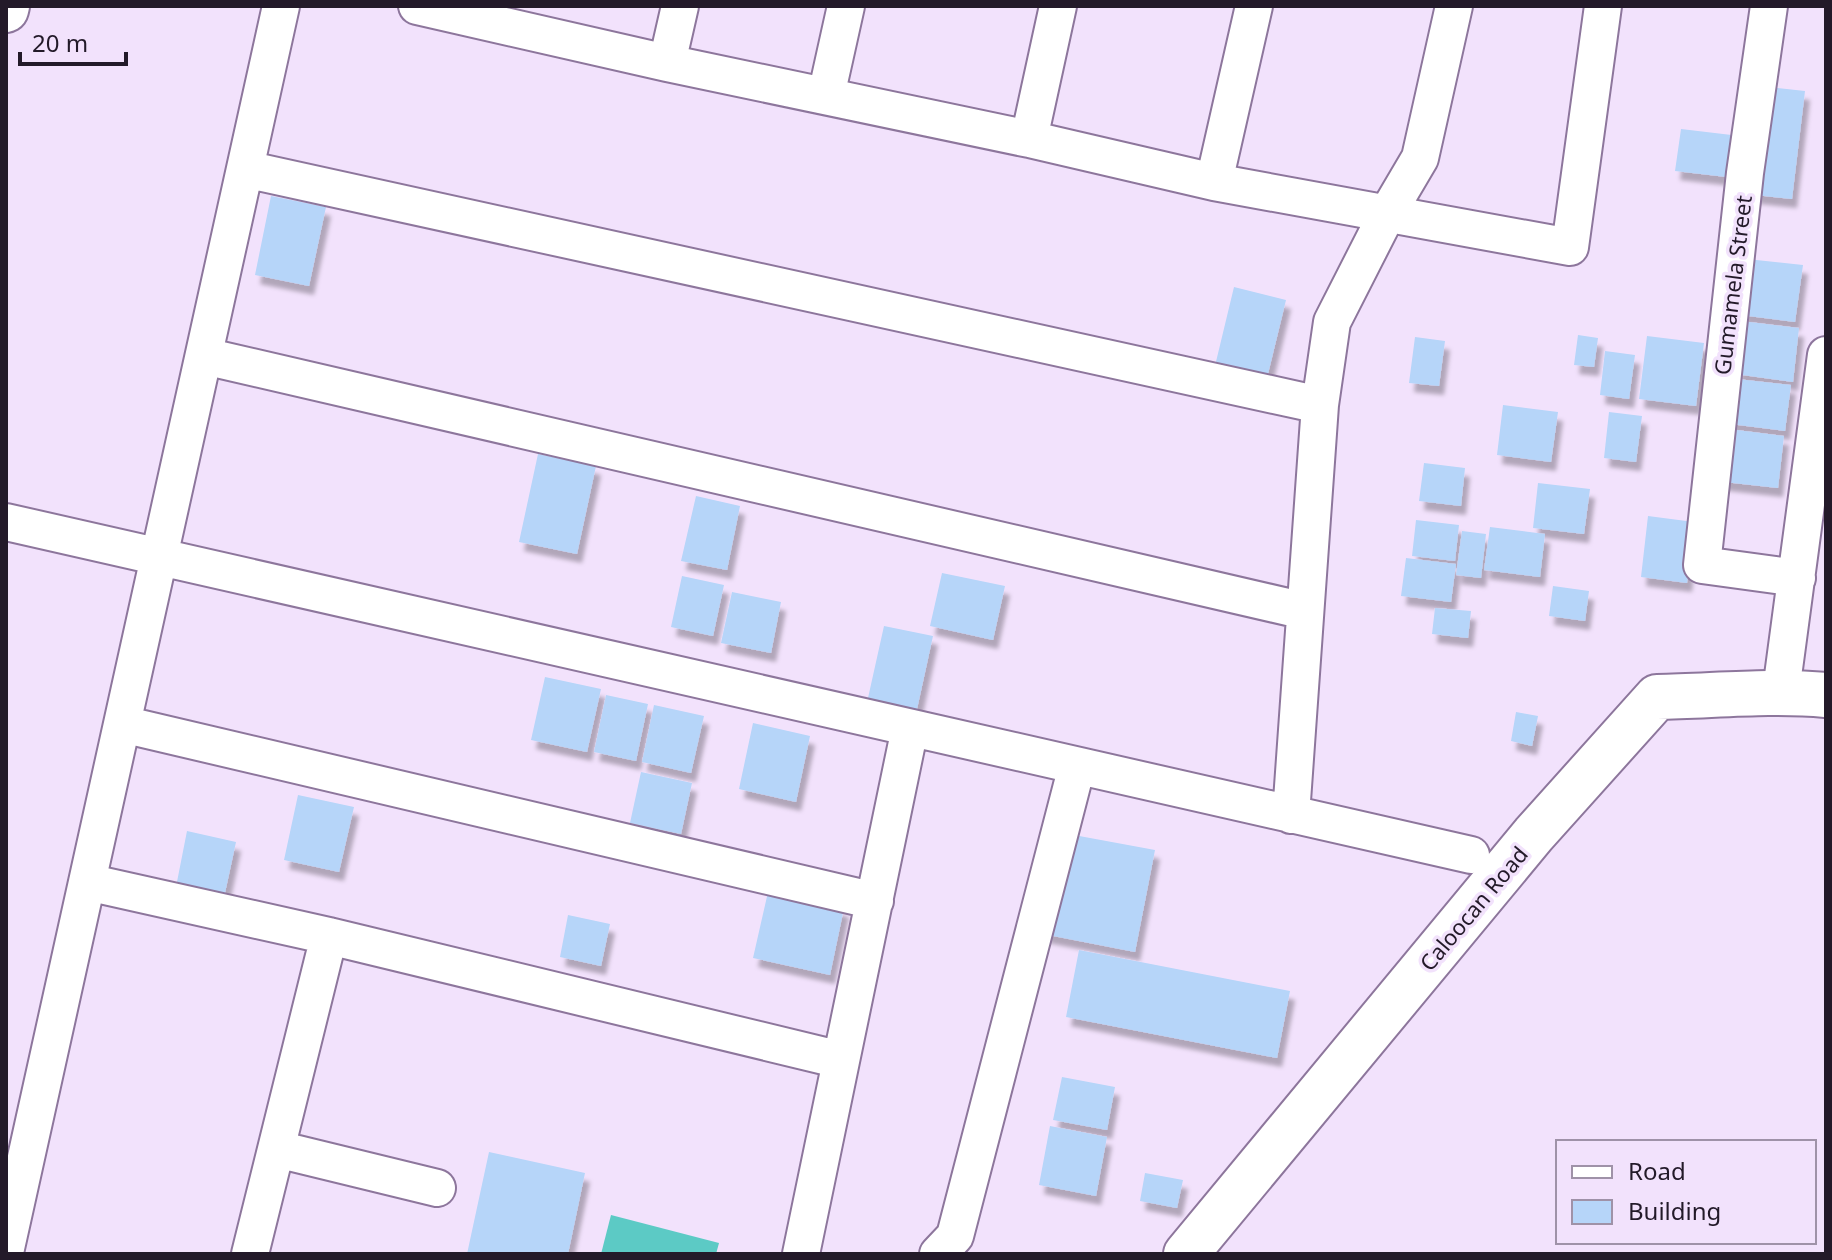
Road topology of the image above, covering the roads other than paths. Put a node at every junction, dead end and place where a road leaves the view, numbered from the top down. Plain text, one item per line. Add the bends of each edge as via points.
1 (281, 6) edge
2 (417, 6) edge
3 (680, 6) edge
4 (846, 6) edge
5 (1058, 6) edge
6 (1254, 6) edge
7 (1454, 6) edge
8 (1603, 6) edge
9 (1769, 6) edge
10 (503, 15) edge
11 (667, 63) junction
12 (826, 96) junction
13 (1029, 139) junction
14 (245, 169) junction
15 (1214, 182) junction
16 (1387, 214) junction
17 (1826, 355) edge
18 (204, 356) junction
19 (1320, 405) junction
20 (6, 522) edge
21 (159, 557) junction
22 (1797, 578) junction
23 (1305, 611) junction
24 (1781, 691) junction
25 (1826, 695) edge
26 (122, 724) junction
27 (910, 728) junction
28 (1077, 766) junction
29 (1291, 815) junction
30 (1471, 855) dead end
31 (87, 882) junction
32 (875, 901) junction
33 (329, 936) junction
34 (841, 1060) junction
35 (277, 1149) junction
36 (437, 1188) dead end
37 (6, 1248) edge
38 (250, 1254) edge
39 (801, 1254) edge
40 (938, 1254) edge
41 (1186, 1254) edge

1 - 14 street
2 - 10 street
3 - 11 street
4 - 12 street
5 - 13 street
6 - 15 street
7 - 16 street via 1420,158
8 - 16 street via 1570,247
9 - 22 street, Gumamela Street via 1743,189 1702,565
10 - 11 street
11 - 12 street
12 - 13 street
13 - 15 street
14 - 18 street
14 - 19 street
15 - 16 street
16 - 19 street via 1332,322
17 - 22 street
18 - 21 street
18 - 23 street
19 - 23 street
20 - 21 street
21 - 26 street
21 - 27 street
22 - 24 street
23 - 29 street
24 - 25 street, Caloocan Road
24 - 41 street, Caloocan Road via 1657,697 1534,834
26 - 31 street
26 - 32 street
27 - 28 street
27 - 32 street
28 - 29 street
28 - 40 street via 955,1236
29 - 30 street
31 - 33 street
31 - 37 street
32 - 34 street
33 - 34 street
33 - 35 street
34 - 39 street
35 - 36 street
35 - 38 street

